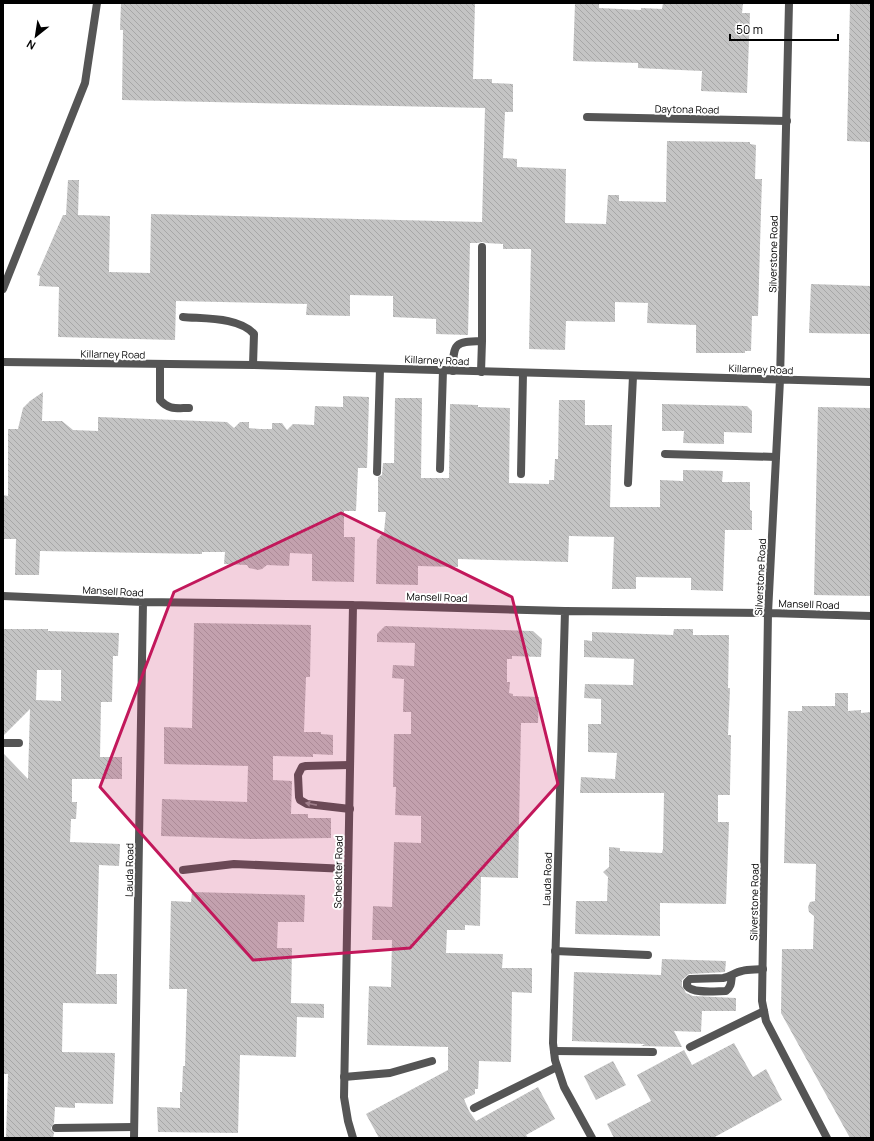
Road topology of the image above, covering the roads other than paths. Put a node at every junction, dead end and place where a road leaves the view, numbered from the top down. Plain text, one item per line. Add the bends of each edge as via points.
1 (97, 3) edge
2 (790, 3) edge
3 (588, 117) dead end
4 (787, 121) junction
5 (482, 247) dead end
6 (5, 278) edge
7 (3, 289) edge
8 (184, 317) dead end
9 (482, 341) junction
10 (3, 362) edge
11 (160, 364) junction
12 (253, 365) junction
13 (380, 369) junction
14 (443, 370) junction
15 (454, 371) junction
16 (481, 372) junction
17 (523, 372) junction
18 (633, 376) junction
19 (780, 380) junction
20 (871, 382) edge
21 (189, 408) dead end
22 (665, 454) dead end
23 (776, 457) junction
24 (440, 469) dead end
25 (377, 472) dead end
26 (522, 474) dead end
27 (628, 483) dead end
28 (3, 596) edge
29 (143, 602) junction
30 (353, 605) junction
31 (565, 611) junction
32 (768, 613) junction
33 (871, 616) edge
34 (3, 743) edge
35 (19, 743) dead end
36 (350, 765) junction
37 (350, 809) junction
38 (348, 869) junction
39 (183, 870) dead end
40 (555, 951) junction
41 (648, 955) dead end
42 (762, 969) junction
43 (732, 975) junction
44 (764, 1011) junction
45 (690, 1047) dead end
46 (554, 1051) junction
47 (653, 1052) dead end
48 (432, 1061) dead end
49 (558, 1067) junction
50 (344, 1077) junction
51 (474, 1108) dead end
52 (134, 1127) junction
53 (56, 1128) dead end
54 (134, 1138) edge
55 (353, 1138) edge
56 (592, 1138) edge
57 (826, 1138) edge

1 - 6 street via 85,83
2 - 4 street, Silverstone Road
3 - 4 street, Daytona Road
4 - 19 street, Silverstone Road
5 - 9 street
6 - 7 street
8 - 12 street via 230,321 250,329 254,334
9 - 15 street via 461,342 457,345 453,358
9 - 16 street
10 - 11 street, Killarney Road
11 - 12 street, Killarney Road
11 - 21 street via 160,400 165,406 172,408
12 - 13 street, Killarney Road
13 - 14 street, Killarney Road
13 - 25 street
14 - 15 street, Killarney Road
14 - 24 street
15 - 16 street, Killarney Road
16 - 17 street, Killarney Road
17 - 18 street, Killarney Road
17 - 26 street
18 - 19 street, Killarney Road
18 - 27 street
19 - 20 street, Killarney Road
19 - 23 street, Silverstone Road
22 - 23 street
23 - 32 street, Silverstone Road
28 - 29 street, Mansell Road
29 - 30 street, Mansell Road
29 - 52 street, Lauda Road
30 - 31 street, Mansell Road
30 - 36 street, Scheckter Road
31 - 32 street, Mansell Road
31 - 40 street, Lauda Road
32 - 33 street, Mansell Road
32 - 42 street, Silverstone Road
34 - 35 street
36 - 37 street, Scheckter Road
37 -> 36 street via 303,802 299,797 298,775 306,766
37 - 38 street, Scheckter Road
38 - 39 street via 234,864
38 - 50 street, Scheckter Road
40 - 41 street
40 - 46 street, Lauda Road
42 - 43 street
42 - 44 street, Silverstone Road
43 - 43 street via 723,978 690,979 686,982 689,989 726,991 731,985
44 - 45 street
44 - 57 street, Silverstone Road via 766,1021
46 - 47 street
46 - 49 street, Lauda Road
48 - 50 street via 390,1073
49 - 51 street
49 - 56 street, Lauda Road via 564,1087
50 - 55 street, Scheckter Road via 344,1097
52 - 53 street
52 - 54 street, Lauda Road

